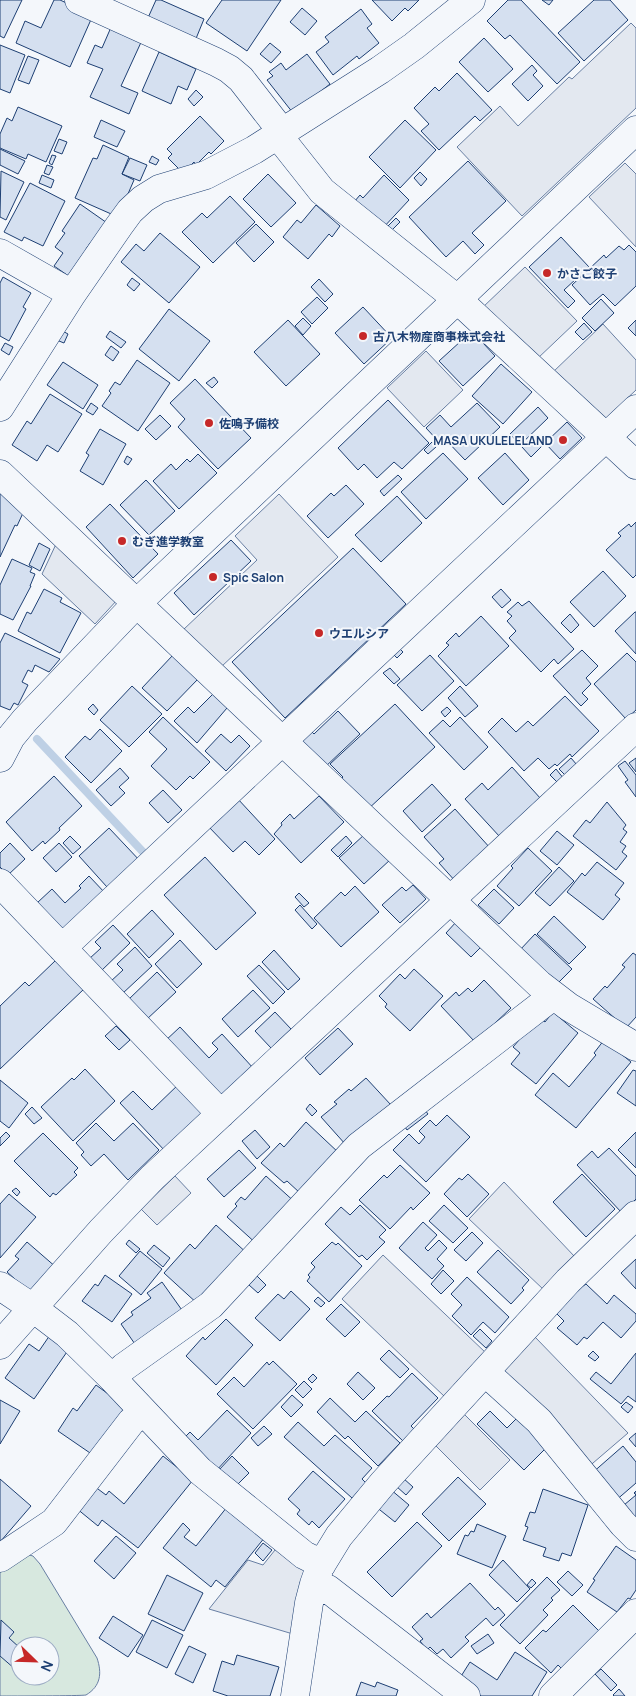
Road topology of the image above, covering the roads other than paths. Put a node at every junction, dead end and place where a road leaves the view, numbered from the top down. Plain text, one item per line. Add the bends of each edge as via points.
1 (79, 0) edge
2 (471, 0) edge
3 (636, 130) edge
4 (280, 134) junction
5 (0, 253) edge
6 (72, 294) junction
7 (457, 300) junction
8 (0, 407) edge
9 (636, 409) edge
10 (606, 437) junction
11 (636, 465) edge
12 (0, 474) edge
13 (137, 603) junction
14 (636, 727) edge
15 (282, 741) junction
16 (4, 742) edge
17 (0, 883) edge
18 (450, 900) junction
19 (62, 948) junction
20 (553, 996) junction
21 (636, 1047) edge
22 (220, 1114) junction
23 (636, 1215) edge
24 (0, 1286) edge
25 (33, 1308) junction
26 (0, 1345) edge
27 (485, 1372) junction
28 (112, 1378) junction
29 (143, 1411) junction
30 (636, 1537) edge
31 (0, 1558) edge
32 (318, 1574) junction
33 (636, 1613) edge
34 (295, 1696) edge
35 (466, 1696) edge
36 (553, 1696) edge

1 - 4 street via 230,69 251,91
2 - 4 street via 380,70
3 - 7 street
4 - 6 street via 206,175 159,189 143,199 130,211
4 - 7 street via 322,191
5 - 6 street
6 - 8 street
7 - 10 street
7 - 13 street
9 - 10 street
10 - 11 street
10 - 15 street
12 - 13 street
13 - 15 street
13 - 16 street
14 - 18 street
15 - 18 street
15 - 19 street
17 - 19 street
18 - 20 street
18 - 22 street
19 - 22 street
20 - 21 street
20 - 28 street via 359,1146 211,1305
22 - 25 street via 126,1204
23 - 27 street via 576,1273
24 - 25 street
25 - 26 street
25 - 28 street via 67,1334
27 - 30 street via 539,1421
27 - 32 street via 371,1496 339,1536
28 - 29 street
29 - 31 street via 54,1522
29 - 32 street via 200,1470 304,1555
32 - 34 street via 309,1603
32 - 35 street via 328,1589
33 - 36 street

